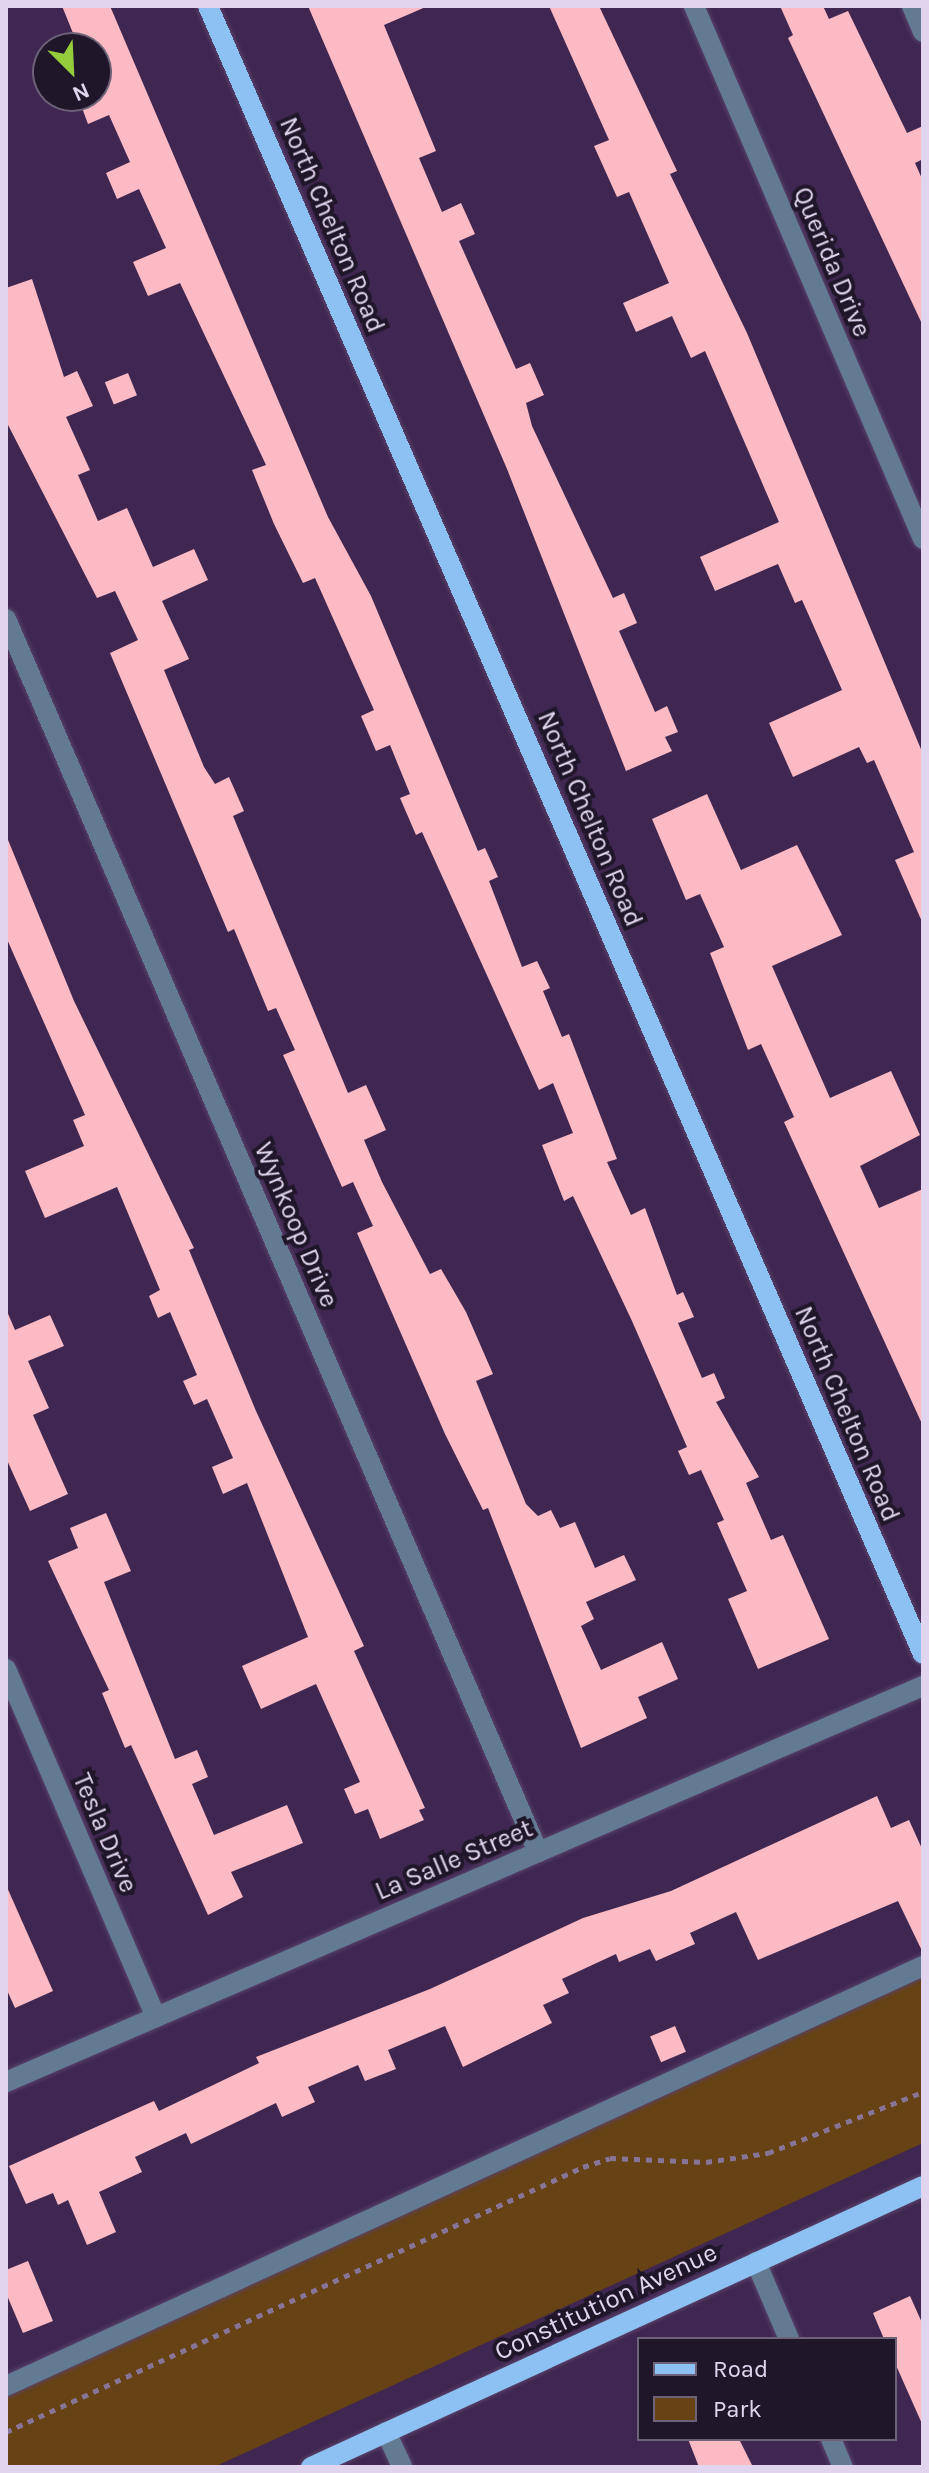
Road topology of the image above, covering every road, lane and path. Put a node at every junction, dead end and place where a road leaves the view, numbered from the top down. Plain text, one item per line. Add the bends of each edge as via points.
1 (208, 6) edge
2 (694, 6) edge
3 (912, 6) edge
4 (923, 32) edge
5 (923, 539) edge
6 (6, 619) edge
7 (923, 1654) edge
8 (6, 1669) edge
9 (923, 1686) edge
10 (538, 1852) junction
11 (923, 1966) edge
12 (156, 2017) junction
13 (6, 2082) edge
14 (923, 2092) edge
15 (923, 2186) edge
16 (756, 2262) junction
17 (788, 2337) edge
18 (6, 2386) edge
19 (6, 2432) edge
20 (386, 2432) junction
21 (832, 2441) edge
22 (311, 2467) edge
23 (402, 2467) edge
24 (843, 2467) edge

1 - 7 main road, North Chelton Road
2 - 5 street, Querida Drive
3 - 4 street
6 - 10 street, Wynkoop Drive
8 - 12 street, Tesla Drive
9 - 10 street, La Salle Street
10 - 12 street, La Salle Street
11 - 18 street
12 - 13 street, La Salle Street
14 - 19 path via 768,2153 706,2162 610,2158 583,2167
15 - 16 main road, Constitution Avenue
16 - 17 street
16 - 20 main road, Constitution Avenue
20 - 22 main road, Constitution Avenue
20 - 23 street
21 - 24 street

